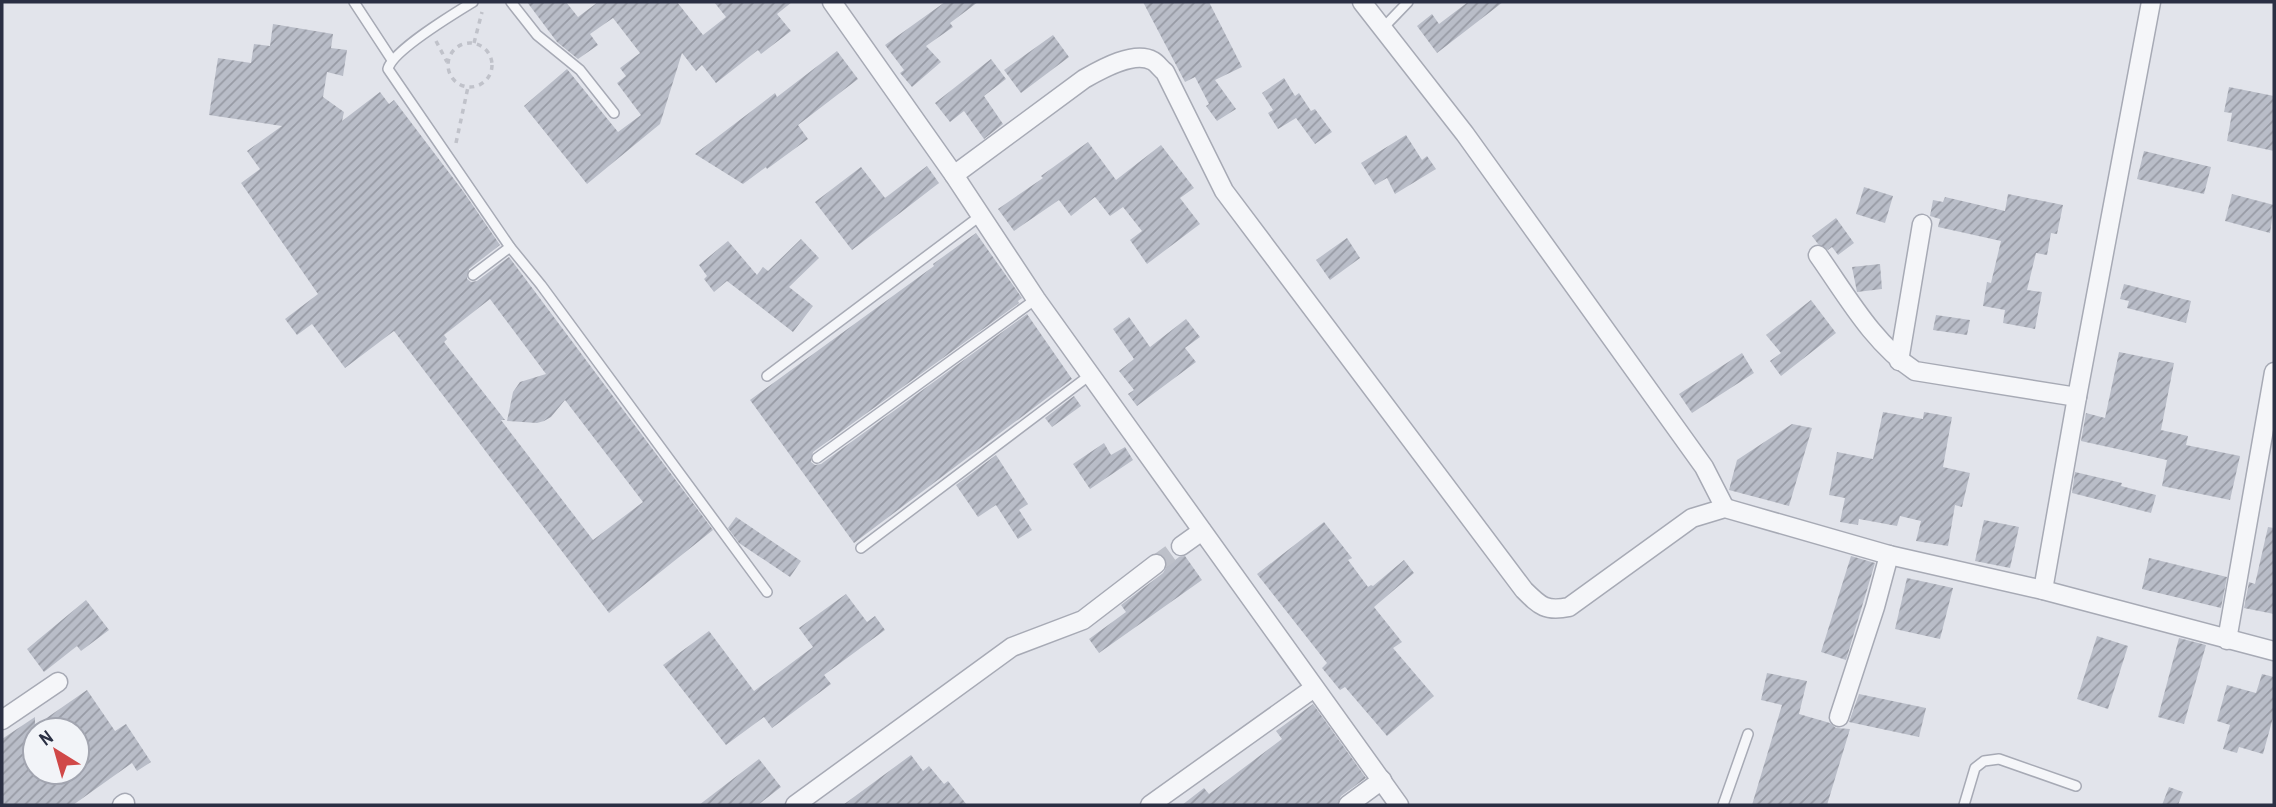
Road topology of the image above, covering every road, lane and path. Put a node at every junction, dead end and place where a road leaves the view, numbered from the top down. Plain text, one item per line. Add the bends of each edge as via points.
1 (354, 2) edge
2 (472, 2) edge
3 (485, 2) edge
4 (511, 2) edge
5 (832, 2) edge
6 (1362, 2) edge
7 (1408, 2) edge
8 (2151, 2) edge
9 (430, 29) junction
10 (1382, 29) junction
11 (474, 43) junction
12 (392, 60) junction
13 (448, 62) junction
14 (468, 87) junction
15 (614, 113) dead end
16 (451, 163) junction
17 (954, 175) junction
18 (980, 216) junction
19 (1922, 224) dead end
20 (510, 247) junction
21 (1818, 255) dead end
22 (473, 275) dead end
23 (1036, 299) junction
24 (1899, 361) junction
25 (2274, 372) edge
26 (1090, 375) junction
27 (767, 376) dead end
28 (2077, 397) junction
29 (817, 458) dead end
30 (1725, 508) junction
31 (1202, 531) junction
32 (1181, 545) tunnel mouth
33 (861, 548) dead end
34 (1889, 555) junction
35 (1156, 564) tunnel mouth
36 (2043, 590) junction
37 (767, 592) dead end
38 (2227, 640) junction
39 (2274, 652) edge
40 (58, 681) dead end
41 (1314, 688) junction
42 (1839, 716) dead end
43 (2, 720) edge
44 (1748, 734) dead end
45 (1382, 780) junction
46 (2077, 786) dead end
47 (795, 805) edge
48 (1151, 805) edge
49 (1348, 805) edge
50 (1399, 805) edge
51 (1723, 805) edge
52 (1964, 805) edge

1 - 12 lane
2 - 9 lane
3 - 11 path
4 - 15 lane via 537,35 580,70
5 - 17 street
6 - 10 street
7 - 10 lane
8 - 28 street
9 - 12 lane
9 - 13 path
10 - 30 street via 1465,134 1704,467
11 - 13 path via 460,45
11 - 14 path via 486,51 492,64 488,78
12 - 16 lane via 388,69
13 - 14 path via 450,76
14 - 16 path
16 - 20 lane
17 - 18 street
17 - 30 street via 1106,66 1137,57 1152,60 1165,72 1224,191 1538,604 1554,610 1569,607 1692,518
18 - 23 street
18 - 27 lane
19 - 24 street
20 - 22 lane
20 - 37 lane
21 - 24 street
23 - 26 street
23 - 29 lane
24 - 28 street via 1915,371
25 - 38 street
26 - 31 street
26 - 33 lane
28 - 36 street
30 - 34 street
31 - 32 street
31 - 41 street
34 - 36 street
34 - 42 street
35 - 47 street via 1083,620 1012,647
36 - 38 street
38 - 39 street
40 - 43 street
41 - 45 street
41 - 48 street
44 - 51 lane
45 - 49 street
45 - 50 street
46 - 52 lane via 1998,759 1984,761 1975,768

